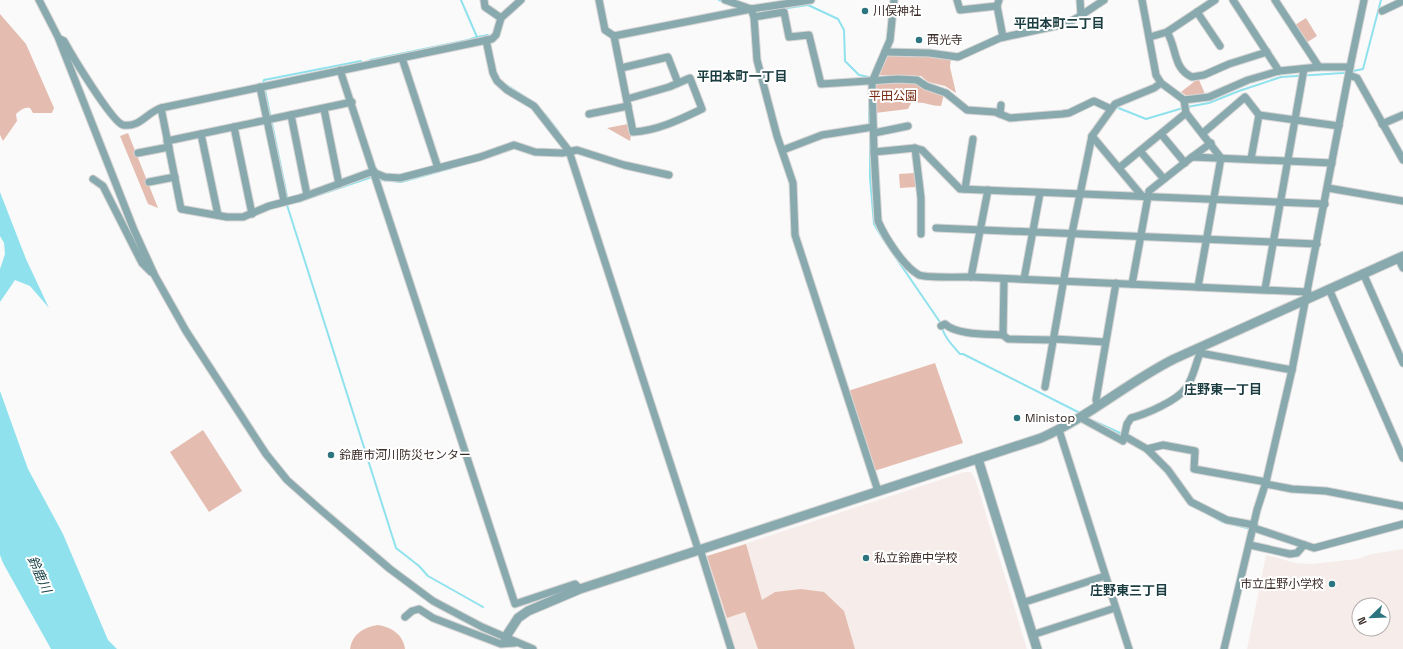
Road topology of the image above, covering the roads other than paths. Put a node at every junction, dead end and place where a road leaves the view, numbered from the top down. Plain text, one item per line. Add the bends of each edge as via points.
1 (39, 0) edge
2 (484, 0) edge
3 (521, 0) edge
4 (599, 0) edge
5 (725, 0) edge
6 (811, 0) edge
7 (894, 0) edge
8 (957, 0) edge
9 (1080, 0) edge
10 (1104, 0) edge
11 (1215, 0) edge
12 (1233, 0) edge
13 (1275, 0) edge
14 (1364, 0) edge
15 (1144, 1) edge
16 (1403, 1) edge
17 (780, 2) edge
18 (998, 3) edge
19 (751, 9) junction
20 (1382, 11) dead end
21 (1197, 12) junction
22 (1082, 15) junction
23 (754, 17) junction
24 (501, 18) junction
25 (1167, 32) junction
26 (614, 36) junction
27 (58, 37) junction
28 (1003, 37) junction
29 (1150, 37) junction
30 (488, 40) junction
31 (1220, 46) dead end
32 (886, 52) junction
33 (1267, 52) junction
34 (402, 58) junction
35 (1319, 67) junction
36 (621, 68) junction
37 (1304, 69) junction
38 (340, 70) junction
39 (1279, 71) junction
40 (1349, 71) junction
41 (870, 80) junction
42 (1161, 83) junction
43 (678, 84) junction
44 (260, 87) junction
45 (1184, 101) junction
46 (352, 102) junction
47 (627, 102) junction
48 (1001, 106) dead end
49 (1113, 107) junction
50 (161, 108) junction
51 (324, 109) junction
52 (1185, 111) junction
53 (589, 114) dead end
54 (1000, 114) junction
55 (1259, 115) junction
56 (1403, 115) edge
57 (291, 116) junction
58 (271, 120) junction
59 (1295, 120) junction
60 (1382, 124) junction
61 (908, 126) dead end
62 (1339, 126) junction
63 (234, 127) junction
64 (872, 129) junction
65 (1203, 133) junction
66 (201, 134) junction
67 (1161, 134) junction
68 (1092, 136) junction
69 (973, 139) dead end
70 (1211, 143) junction
71 (168, 144) junction
72 (916, 148) junction
73 (783, 150) junction
74 (569, 151) junction
75 (1140, 151) junction
76 (874, 152) junction
77 (138, 153) dead end
78 (1192, 157) junction
79 (1221, 158) junction
80 (1403, 158) edge
81 (1251, 159) junction
82 (1288, 160) junction
83 (1185, 162) junction
84 (1332, 163) junction
85 (438, 168) junction
86 (1119, 168) junction
87 (374, 172) junction
88 (669, 175) dead end
89 (175, 177) junction
90 (93, 179) dead end
91 (1164, 179) junction
92 (149, 182) dead end
93 (339, 184) junction
94 (1328, 188) junction
95 (965, 189) junction
96 (988, 190) junction
97 (1040, 193) junction
98 (1079, 194) junction
99 (307, 195) junction
100 (1145, 196) junction
101 (1214, 199) junction
102 (284, 201) junction
103 (1281, 201) junction
104 (1403, 201) edge
105 (1325, 204) junction
106 (252, 214) junction
107 (218, 215) junction
108 (936, 228) dead end
109 (981, 230) junction
110 (1032, 232) junction
111 (1072, 233) junction
112 (921, 234) dead end
113 (1140, 237) junction
114 (1206, 240) junction
115 (1273, 242) junction
116 (1317, 244) junction
117 (1401, 257) edge
118 (1403, 268) edge
119 (1363, 273) junction
120 (155, 276) junction
121 (971, 278) junction
122 (1004, 279) junction
123 (1024, 280) junction
124 (1064, 281) junction
125 (1116, 283) junction
126 (1132, 284) junction
127 (1198, 286) junction
128 (1265, 289) junction
129 (1329, 289) junction
130 (1307, 296) junction
131 (943, 325) dead end
132 (1003, 336) junction
133 (1054, 340) junction
134 (1105, 342) junction
135 (1199, 350) junction
136 (1403, 363) edge
137 (1292, 370) junction
138 (1045, 387) dead end
139 (1098, 406) junction
140 (1081, 418) junction
141 (1059, 430) junction
142 (1124, 439) junction
143 (1147, 449) junction
144 (1403, 458) edge
145 (978, 459) junction
146 (1266, 483) junction
147 (878, 491) junction
148 (1403, 506) edge
149 (1403, 524) edge
150 (1254, 529) junction
151 (1250, 544) junction
152 (1302, 548) junction
153 (699, 549) junction
154 (1105, 576) junction
155 (580, 589) junction
156 (1022, 603) junction
157 (1115, 608) junction
158 (405, 618) dead end
159 (1032, 635) junction
160 (505, 638) junction
161 (517, 643) junction
162 (533, 649) edge
163 (731, 649) edge
164 (1037, 649) edge
165 (1129, 649) edge
166 (1224, 649) edge

1 - 27 street
2 - 24 street via 485,6
3 - 24 street
4 - 26 street via 606,30
5 - 19 street
6 - 17 street
7 - 32 street via 892,30
8 - 18 street via 960,10
9 - 22 street
10 - 22 street
11 - 21 street
12 - 33 street
13 - 35 street
14 - 40 street
15 - 29 street
16 - 20 street
17 - 19 street
18 - 28 street
19 - 23 street
19 - 26 street
21 - 25 street
21 - 31 street
22 - 28 street via 1065,24
23 - 41 street via 784,12 789,37 809,35 821,84
23 - 73 street via 757,60
24 - 30 street via 496,35
25 - 29 street
25 - 33 street via 1181,70 1192,77
26 - 36 street
27 - 50 street via 64,41 104,104 122,124 143,121 153,110
27 - 120 street via 134,230
28 - 32 street via 958,57
29 - 42 street via 1156,75
30 - 34 street
30 - 74 street via 493,73 497,81 534,106
32 - 41 street
33 - 39 street
34 - 38 street
34 - 85 street
35 - 37 street
35 - 40 street
36 - 43 street via 668,57
36 - 47 street
37 - 39 street
37 - 59 street
38 - 44 street
38 - 46 street
39 - 45 street via 1248,80 1209,97
40 - 60 street via 1357,78
40 - 62 street
41 - 54 street via 917,80 946,93 967,110
41 - 64 street
42 - 45 street
42 - 49 street
43 - 47 street
43 - 47 street via 690,78 702,109 664,125 633,132
44 - 50 street
44 - 58 street
45 - 52 street
46 - 51 street
46 - 87 street
47 - 53 street
48 - 54 street
49 - 54 street via 1094,101 1062,114 1010,118
49 - 68 street
50 - 71 street
51 - 57 street
51 - 93 street
52 - 65 street
52 - 67 street
55 - 59 street
55 - 65 street via 1245,97
55 - 81 street
56 - 60 street
57 - 58 street
57 - 99 street
58 - 63 street
58 - 102 street
59 - 62 street
59 - 82 street
60 - 80 street
61 - 64 street
62 - 84 street
63 - 66 street
63 - 106 street
64 - 73 street via 822,135
64 - 76 street
65 - 70 street
66 - 71 street
66 - 107 street
67 - 75 street
67 - 83 street
68 - 86 street
68 - 98 street
69 - 95 street
70 - 78 street
70 - 79 street
71 - 77 street
71 - 89 street
72 - 76 street
72 - 95 street via 922,150 960,189
72 - 112 street via 921,198
73 - 147 street via 793,183 797,242
74 - 85 street via 536,152 510,145 486,155
74 - 88 street via 577,150 624,165
74 - 153 street
75 - 86 street
75 - 91 street
76 - 121 street via 878,221 898,255 921,275
78 - 79 street
78 - 83 street
79 - 81 street
79 - 101 street
81 - 82 street
82 - 84 street
82 - 103 street
83 - 91 street
84 - 94 street
85 - 87 street via 400,178 385,177
86 - 100 street
87 - 93 street
87 - 155 street via 515,604 575,584
89 - 92 street
89 - 107 street via 181,209
90 - 120 street via 103,186 142,263
91 - 100 street
93 - 99 street
94 - 104 street
94 - 105 street
95 - 96 street
96 - 97 street
96 - 109 street
97 - 98 street
97 - 110 street
98 - 100 street
98 - 111 street
99 - 102 street
100 - 101 street
100 - 113 street
101 - 103 street
101 - 114 street
102 - 106 street
103 - 105 street
103 - 115 street
105 - 116 street
106 - 107 street via 243,217
108 - 109 street
109 - 110 street
109 - 121 street
110 - 111 street
110 - 123 street
111 - 113 street
111 - 124 street
113 - 114 street
113 - 126 street
114 - 115 street
114 - 127 street
115 - 116 street
115 - 128 street
116 - 130 street
117 - 118 street
117 - 119 street
119 - 129 street
119 - 136 street
120 - 160 street via 224,392 287,480 390,569 433,601
121 - 122 street
122 - 123 street
122 - 132 street
123 - 124 street
124 - 125 street
124 - 133 street
125 - 126 street
125 - 134 street
126 - 127 street
127 - 128 street
128 - 130 street
129 - 130 street
129 - 144 street
130 - 135 street
130 - 137 street
131 - 132 street via 961,332
132 - 133 street via 1008,339
133 - 134 street
133 - 138 street
134 - 139 street via 1096,400
135 - 137 street
135 - 139 street via 1153,370
135 - 142 street via 1186,388 1163,406 1131,418
137 - 146 street
139 - 140 street
140 - 141 street
140 - 142 street
141 - 145 street
141 - 154 street
142 - 143 street
143 - 146 street via 1163,445 1195,451 1194,469
143 - 150 street via 1175,478 1191,502 1227,520
145 - 147 street
145 - 156 street
146 - 148 street via 1292,489 1326,491
146 - 150 street
147 - 153 street
149 - 152 street via 1314,548
150 - 151 street
150 - 152 street
151 - 152 street via 1290,554
151 - 166 street
153 - 155 street
153 - 163 street
154 - 156 street
154 - 157 street
155 - 160 street via 528,611 518,618
156 - 159 street
157 - 159 street
157 - 165 street
158 - 161 street via 412,610 419,609 433,618 501,644
159 - 164 street
160 - 161 street
161 - 162 street

